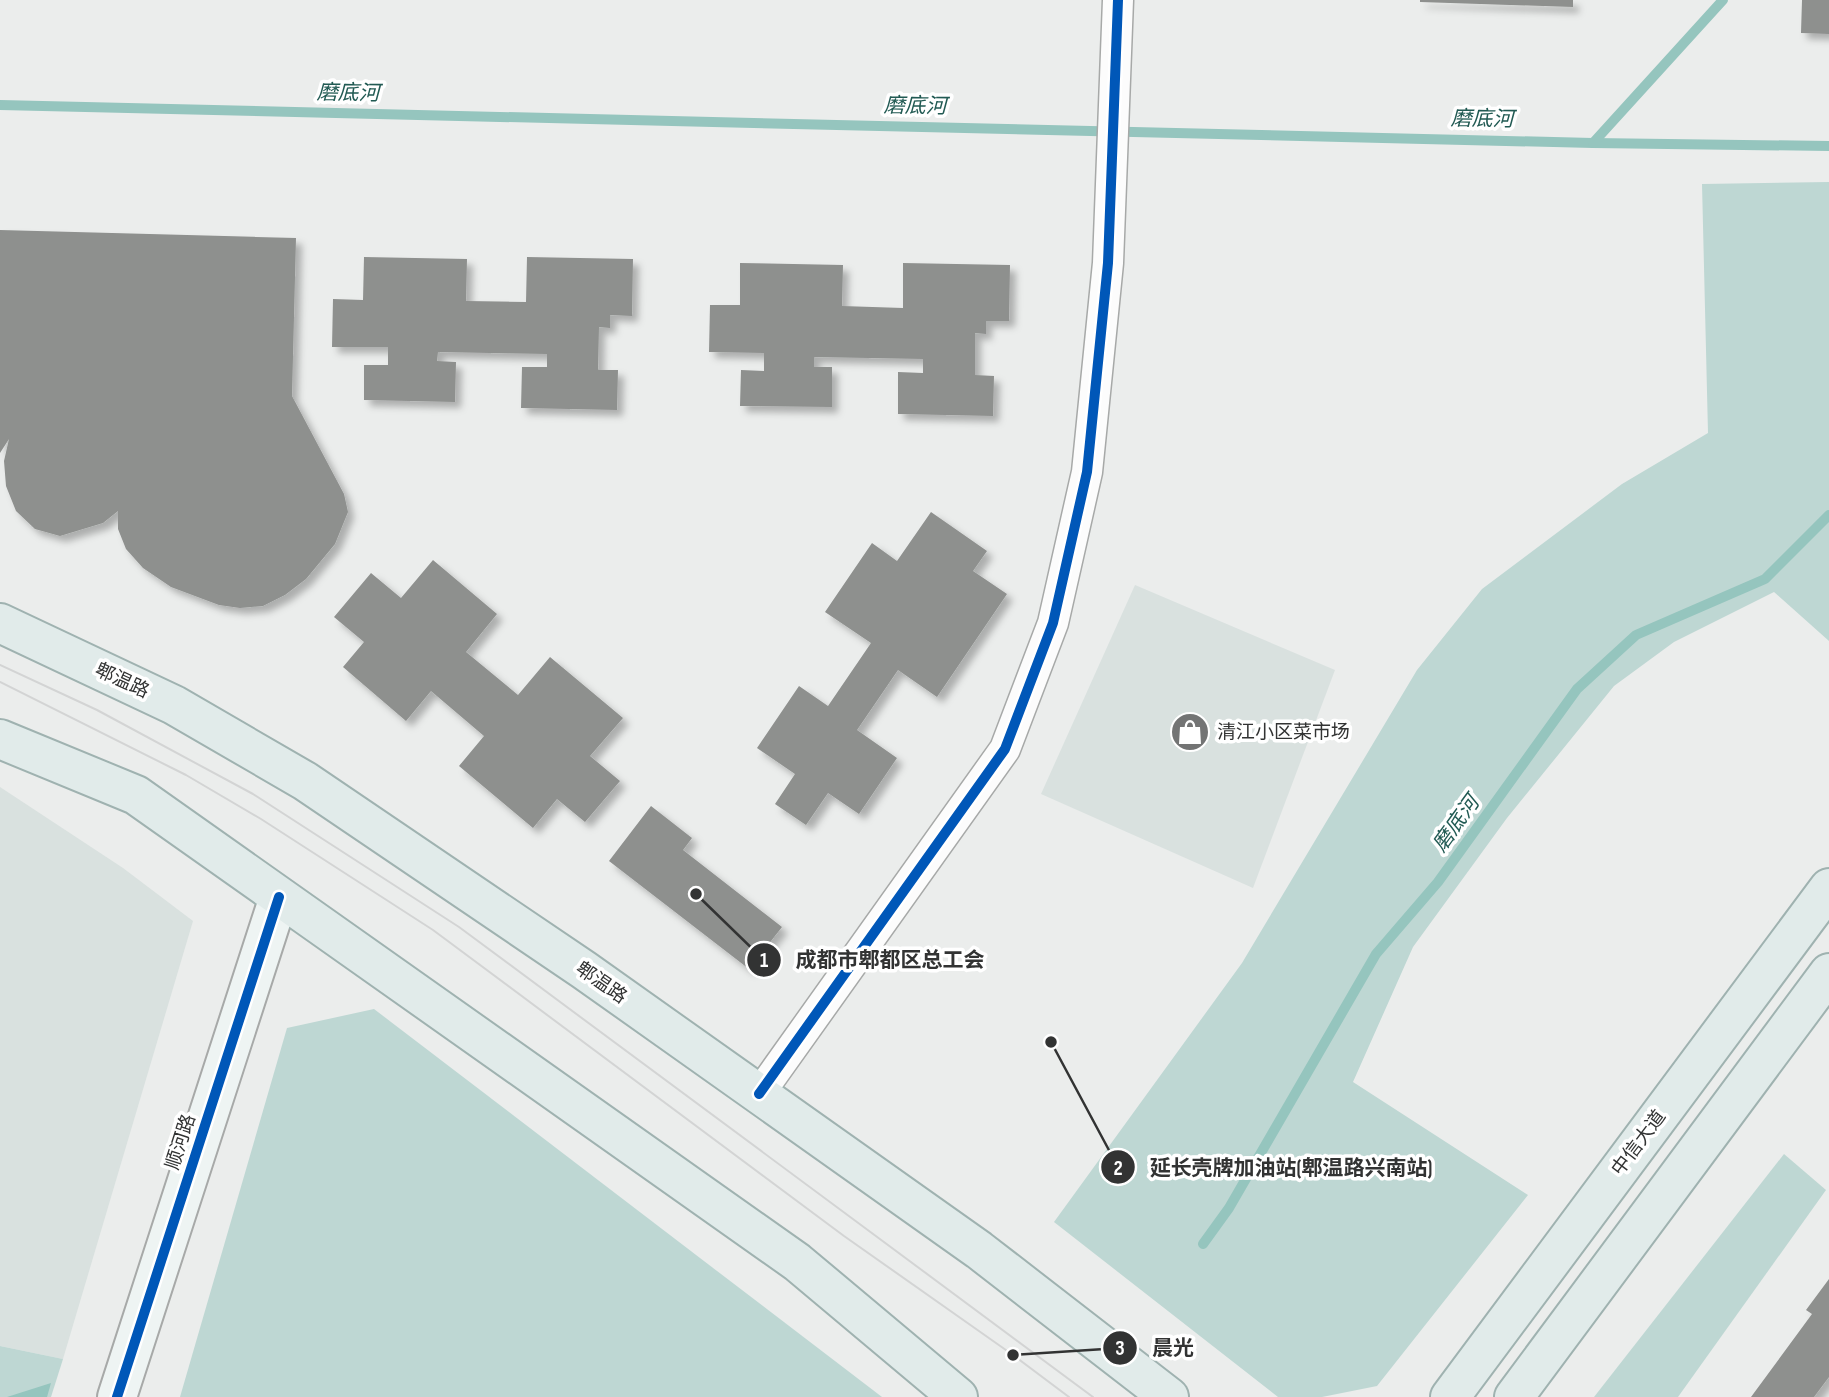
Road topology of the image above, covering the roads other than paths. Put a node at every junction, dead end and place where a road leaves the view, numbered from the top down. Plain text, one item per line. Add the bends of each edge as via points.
1 (1118, 0) edge
2 (0, 623) edge
3 (0, 739) edge
4 (1829, 888) edge
5 (279, 897) junction
6 (1829, 973) edge
7 (759, 1094) junction
8 (117, 1397) edge
9 (958, 1397) edge
10 (1168, 1397) edge
11 (1450, 1397) edge
12 (1514, 1397) edge

1 - 7 street via 1108,263 1087,472 1053,623 1005,749
2 - 7 main road, 郫温路 via 174,705 305,781
3 - 5 main road via 136,795
4 - 11 main road, 中信大道
5 - 8 street, 顺河路
5 - 9 main road via 797,1262
6 - 12 main road
7 - 10 main road, 郫温路 via 979,1250

